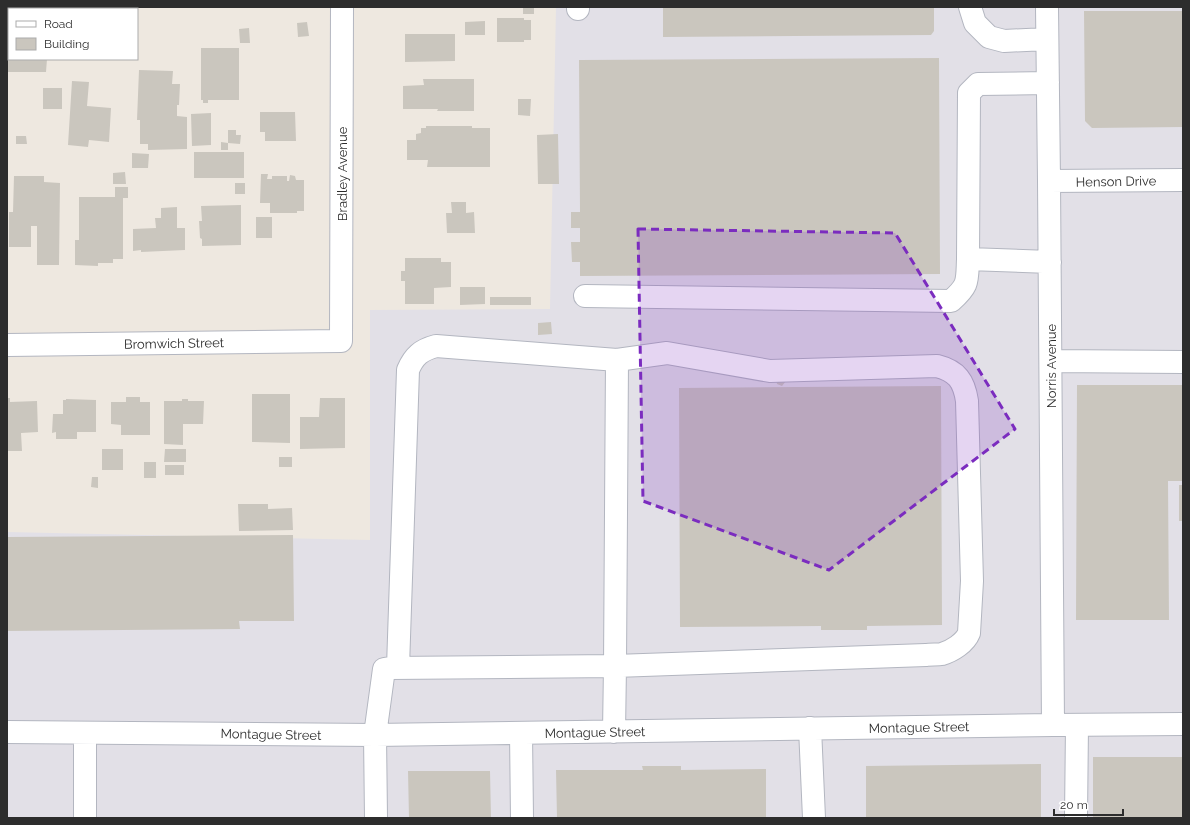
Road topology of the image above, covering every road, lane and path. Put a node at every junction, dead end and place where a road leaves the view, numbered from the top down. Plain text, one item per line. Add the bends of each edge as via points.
1 (342, 7) edge
2 (970, 7) edge
3 (1047, 7) edge
4 (1047, 40) junction
5 (1048, 83) junction
6 (1183, 180) edge
7 (1050, 182) junction
8 (968, 259) junction
9 (1050, 262) junction
10 (585, 296) dead end
11 (341, 341) joint
12 (7, 345) edge
13 (617, 360) junction
14 (1051, 361) junction
15 (1183, 362) edge
16 (615, 666) junction
17 (398, 667) junction
18 (1077, 724) junction
19 (1183, 724) edge
20 (1054, 725) junction
21 (810, 728) junction
22 (7, 732) edge
23 (614, 732) junction
24 (85, 733) junction
25 (521, 733) junction
26 (375, 735) junction
27 (85, 818) edge
28 (376, 818) edge
29 (522, 818) edge
30 (814, 818) edge
31 (1076, 818) edge

1 - 11 street, Bradley Avenue
2 - 4 street via 975,24 989,37 1004,41
3 - 4 street, Norris Avenue
4 - 5 street, Norris Avenue
5 - 7 street, Norris Avenue
5 - 8 street via 978,84 969,93
6 - 7 street, Henson Drive
7 - 9 street, Norris Avenue
8 - 9 street
8 - 10 street via 967,282 962,292 951,301
9 - 14 street, Norris Avenue
11 - 12 street, Bromwich Street
13 - 16 street
13 - 16 street via 667,353 770,371 937,366 947,369 958,377 965,388 967,401 972,581 969,633 960,644 943,654
13 - 17 street via 436,346 428,348 412,360 408,370
14 - 15 street
14 - 20 street, Norris Avenue
16 - 17 street
16 - 23 street
17 - 26 street via 384,670
18 - 19 street, Montague Street
18 - 20 street, Montague Street
18 - 31 street
20 - 21 street, Montague Street
21 - 23 street, Montague Street
21 - 30 street
22 - 24 street, Montague Street
23 - 25 street, Montague Street
24 - 26 street, Montague Street
24 - 27 street
25 - 26 street, Montague Street
25 - 29 street
26 - 28 street

